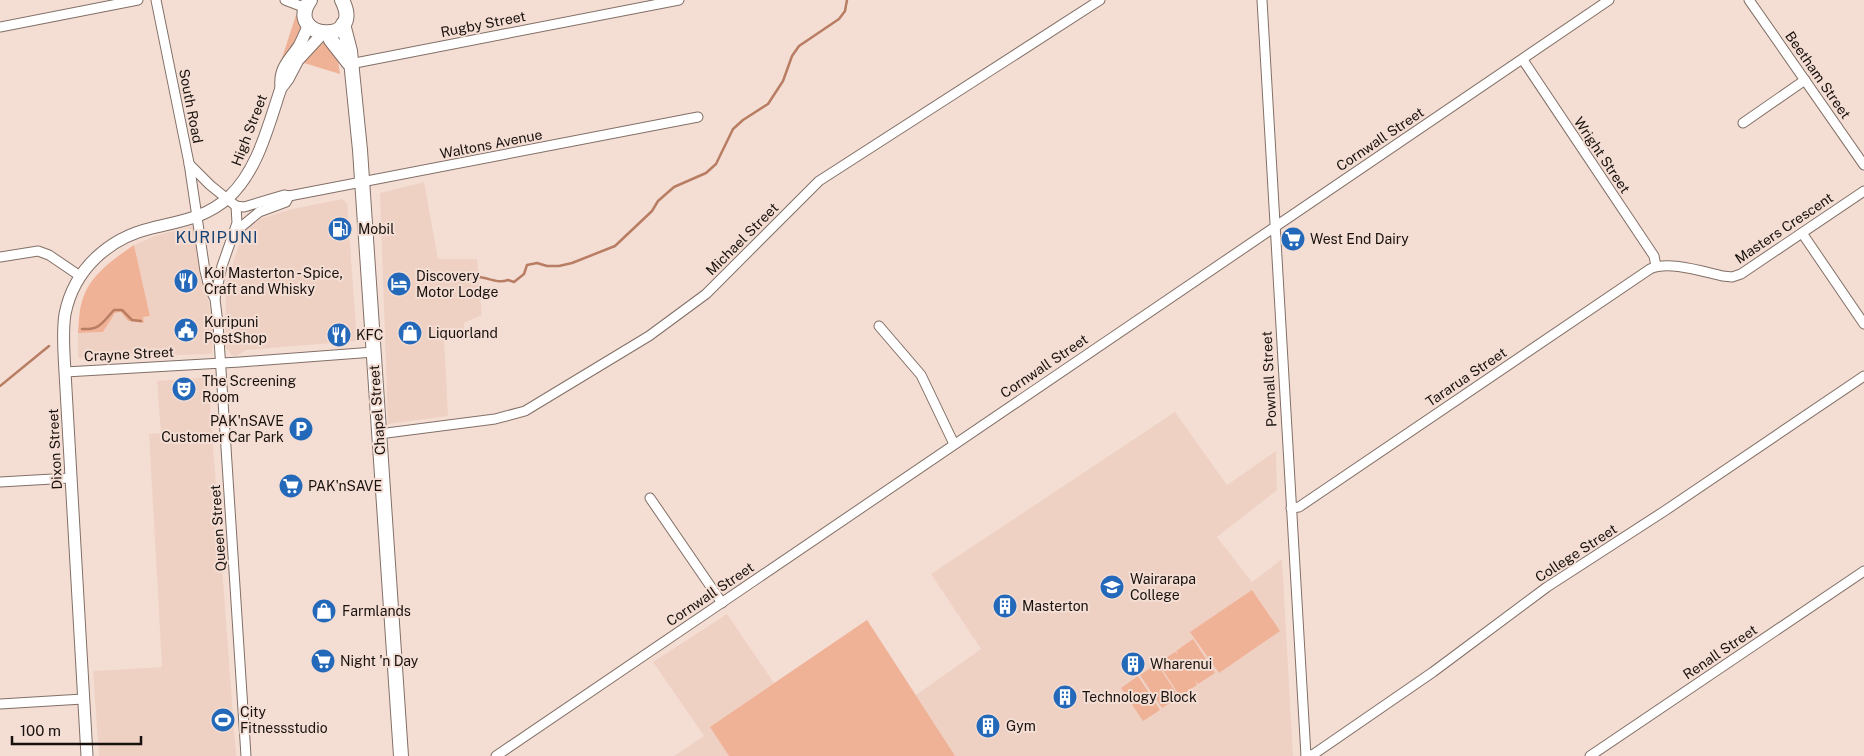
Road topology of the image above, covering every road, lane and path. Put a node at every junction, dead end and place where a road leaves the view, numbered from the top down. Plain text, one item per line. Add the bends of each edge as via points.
1 (138, 0) edge
2 (156, 0) edge
3 (284, 0) edge
4 (342, 0) edge
5 (679, 0) edge
6 (1100, 0) edge
7 (1262, 0) edge
8 (1609, 0) edge
9 (1749, 0) edge
10 (308, 4) edge
11 (343, 24) junction
12 (309, 25) junction
13 (0, 26) edge
14 (326, 33) junction
15 (1523, 60) junction
16 (350, 64) junction
17 (1805, 80) junction
18 (281, 88) junction
19 (698, 117) dead end
20 (1743, 123) dead end
21 (189, 163) junction
22 (1864, 165) edge
23 (362, 182) junction
24 (1864, 191) edge
25 (289, 196) junction
26 (232, 202) junction
27 (196, 218) junction
28 (1274, 228) junction
29 (1802, 233) junction
30 (233, 234) junction
31 (0, 257) edge
32 (1656, 266) junction
33 (80, 276) junction
34 (215, 299) junction
35 (1864, 324) edge
36 (879, 326) dead end
37 (374, 352) junction
38 (221, 364) junction
39 (65, 372) junction
40 (1864, 376) edge
41 (379, 434) junction
42 (954, 444) junction
43 (70, 478) junction
44 (0, 482) edge
45 (650, 498) dead end
46 (1291, 508) junction
47 (1864, 571) edge
48 (722, 603) junction
49 (83, 699) junction
50 (0, 704) edge
51 (87, 756) edge
52 (246, 756) edge
53 (401, 756) edge
54 (496, 756) edge
55 (1306, 756) edge
56 (1590, 756) edge

1 - 13 street
2 - 21 street, South Road
3 - 10 street
4 - 11 highway, Chapel Street via 346,8
5 - 16 street, Rugby Street
6 - 41 street, Michael Street via 819,182 687,309 525,412
7 - 28 street, Pownall Street
8 - 15 street, Cornwall Street
9 - 17 street, Beetham Street
10 - 12 highway via 306,19
11 - 14 highway
11 - 16 highway, Chapel Street
12 - 14 highway via 317,32
12 - 18 main road, High Street via 280,76
14 - 16 highway
14 - 18 main road, High Street via 298,60
15 - 28 street, Cornwall Street
15 - 32 street, Wright Street via 1654,256
16 - 23 highway, Chapel Street
17 - 20 street
17 - 22 street, Beetham Street
18 - 26 main road, High Street via 252,166
19 - 23 street, Waltons Avenue
21 - 26 street
21 - 27 street, South Road
23 - 25 street, Waltons Avenue
23 - 37 highway, Chapel Street
24 - 29 street, Masters Crescent
25 - 26 street, Waltons Avenue via 244,207
25 - 30 street, Waltons Avenue via 286,202 252,217
26 - 27 main road, High Street via 220,204
26 - 30 street, Queen Street via 237,223
27 - 33 main road, Dixon Street via 124,237 96,256
27 - 34 street, Queen Street via 205,271
28 - 42 street, Cornwall Street
28 - 46 street, Pownall Street
29 - 32 street, Masters Crescent via 1741,274 1732,276
29 - 35 street
30 - 34 street, Queen Street
31 - 33 street via 34,250 49,255
32 - 46 street, Tararua Street via 1299,506
33 - 39 main road, Dixon Street via 65,315
34 - 38 street, Queen Street
36 - 42 street via 921,375
37 - 38 street, Crayne Street
37 - 41 highway, Chapel Street
38 - 39 street, Crayne Street
38 - 52 street, Queen Street
39 - 43 main road, Dixon Street
40 - 55 street, College Street via 1547,587 1433,672 1314,754
41 - 53 highway, Chapel Street
42 - 48 street, Cornwall Street
43 - 44 street
43 - 49 main road, Dixon Street
45 - 48 street
46 - 55 street, Pownall Street
47 - 56 street, Renall Street
48 - 54 street, Cornwall Street
49 - 50 street
49 - 51 main road, Dixon Street

